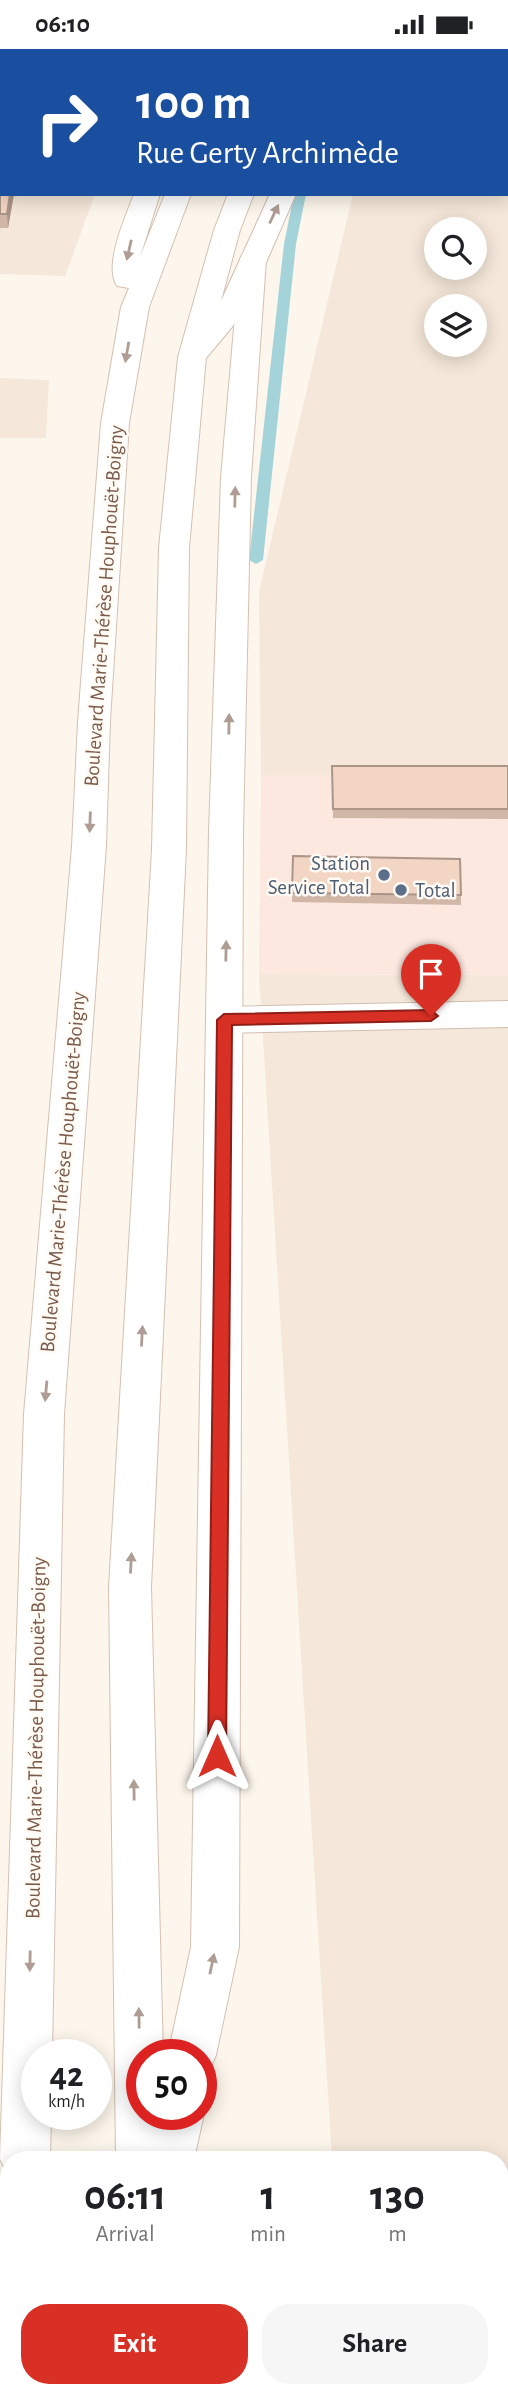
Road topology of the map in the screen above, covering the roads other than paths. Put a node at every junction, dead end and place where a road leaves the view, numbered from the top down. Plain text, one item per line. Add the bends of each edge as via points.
1 (146, 196) edge
2 (177, 196) edge
3 (240, 196) edge
4 (282, 196) edge
5 (253, 259) junction
6 (135, 307) junction
7 (192, 357) junction
8 (508, 1014) edge
9 (224, 1020) junction
10 (195, 2039) edge
11 (175, 2130) edge
12 (25, 2151) edge
13 (141, 2151) edge
14 (171, 2151) edge

1 -> 6 main road via 125,272
2 - 6 main road, Boulevard Marie-Thérèse Houphouët-Boigny
3 - 7 main road
5 -> 4 main road
5 - 7 main road via 236,299
9 -> 5 main road via 236,477
6 -> 12 main road, Boulevard Marie-Thérèse Houphouët-Boigny via 115,423 89,846 44,1414
13 -> 7 main road via 130,1587 169,849 174,548
8 - 9 main road
10 -> 9 main road via 215,1947
11 - 14 main road

